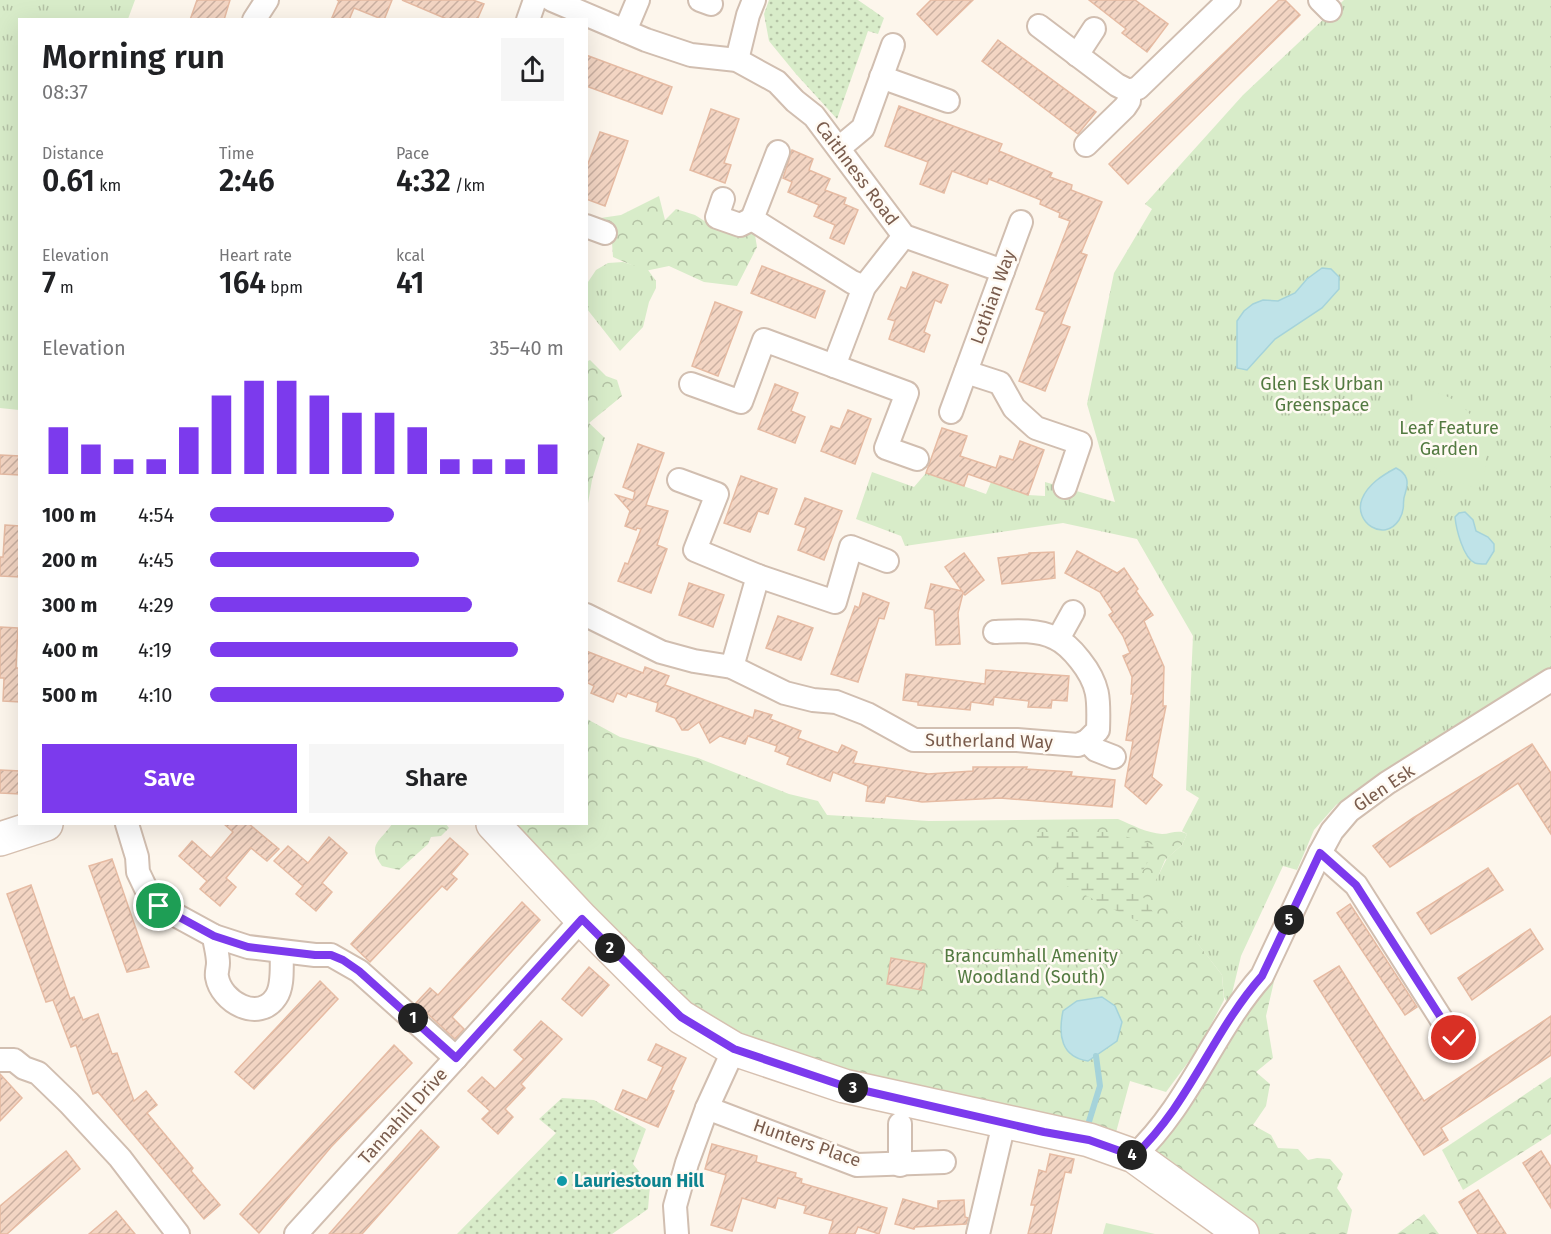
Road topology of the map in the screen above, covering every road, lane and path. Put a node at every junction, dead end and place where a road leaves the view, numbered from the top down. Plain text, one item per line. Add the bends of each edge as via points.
1 (267, 0) edge
2 (535, 0) edge
3 (552, 0) edge
4 (638, 0) edge
5 (754, 0) edge
6 (1229, 0) edge
7 (255, 18) edge
8 (529, 18) edge
9 (1039, 26) dead end
10 (1094, 29) dead end
11 (625, 31) junction
12 (893, 45) dead end
13 (1077, 55) junction
14 (737, 60) junction
15 (881, 77) junction
16 (1129, 91) junction
17 (948, 101) dead end
18 (1086, 145) dead end
19 (839, 148) junction
20 (778, 152) dead end
21 (723, 199) dead end
22 (752, 219) junction
23 (1021, 222) dead end
24 (904, 236) junction
25 (1003, 271) junction
26 (864, 287) junction
27 (834, 366) junction
28 (966, 372) junction
29 (691, 384) dead end
30 (951, 412) dead end
31 (917, 459) dead end
32 (680, 480) dead end
33 (1065, 487) dead end
34 (887, 561) dead end
35 (758, 576) junction
36 (1073, 612) dead end
37 (588, 616) edge
38 (995, 632) dead end
39 (1058, 639) junction
40 (732, 668) junction
41 (1551, 680) edge
42 (1087, 741) junction
43 (1114, 757) dead end
44 (43, 825) edge
45 (127, 825) edge
46 (494, 825) edge
47 (0, 839) edge
48 (1320, 853) junction
49 (582, 919) junction
50 (214, 936) junction
51 (282, 952) junction
52 (1454, 1038) dead end
53 (734, 1049) junction
54 (456, 1058) junction
55 (0, 1060) edge
56 (707, 1108) junction
57 (1004, 1123) junction
58 (900, 1124) dead end
59 (1134, 1156) junction
60 (944, 1162) dead end
61 (900, 1164) junction
62 (178, 1234) edge
63 (296, 1234) edge
64 (677, 1234) edge
65 (978, 1234) edge
66 (1242, 1234) edge

1 - 7 street
2 - 8 street
3 - 11 street, Caithness Road
4 - 11 street
5 - 14 street
6 - 16 street via 1138,88
9 - 13 street
10 - 13 street
11 - 14 street, Caithness Road via 691,55
12 - 15 street
13 - 16 street
14 - 19 street, Caithness Road via 777,82 814,116
15 - 17 street
15 - 19 street via 863,128
16 - 18 street via 1125,107
19 - 24 street, Caithness Road
20 - 22 street
21 - 22 street via 717,217 740,225
22 - 26 street
23 - 25 street, Lothian Way
24 - 25 street, Caithness Road
24 - 26 street
25 - 28 street, Lothian Way
26 - 27 street
27 - 29 street via 764,340 741,402
27 - 31 street via 907,393 886,448
28 - 30 street, Lothian Way
28 - 33 street via 1000,383 1014,408 1036,428 1080,443
32 - 35 street via 717,494 695,550
34 - 35 street via 851,547 835,602
35 - 40 street
36 - 39 street
37 - 40 street, Sutherland Way via 661,652
38 - 39 street via 1029,631
39 - 42 street via 1071,648 1091,674 1099,700 1098,730
40 - 42 street, Sutherland Way via 785,693 836,702 867,714 914,740 1017,740 1078,745
41 - 48 street, Glen Esk via 1349,811
42 - 43 street via 1096,750
44 - 47 street
45 - 50 street via 138,872 148,893 159,906
46 - 49 street
48 - 52 street via 1356,885
48 - 59 street, Glen Esk via 1262,976 1247,992 1177,1104 1152,1139
49 - 53 street via 681,1017
49 - 54 street, Tannahill Drive
50 - 51 street
50 - 51 street via 217,978 225,994 255,1011 267,1007 276,997
51 - 54 street via 331,955 343,960
53 - 56 street
53 - 57 street via 844,1086
54 - 63 street, Tannahill Drive
55 - 62 street via 14,1060 38,1073 62,1096 120,1158
56 - 61 street, Hunters Place via 857,1165
56 - 64 street via 675,1206
57 - 59 street via 1089,1140
57 - 65 street
58 - 61 street
59 - 66 street
60 - 61 street, Hunters Place

